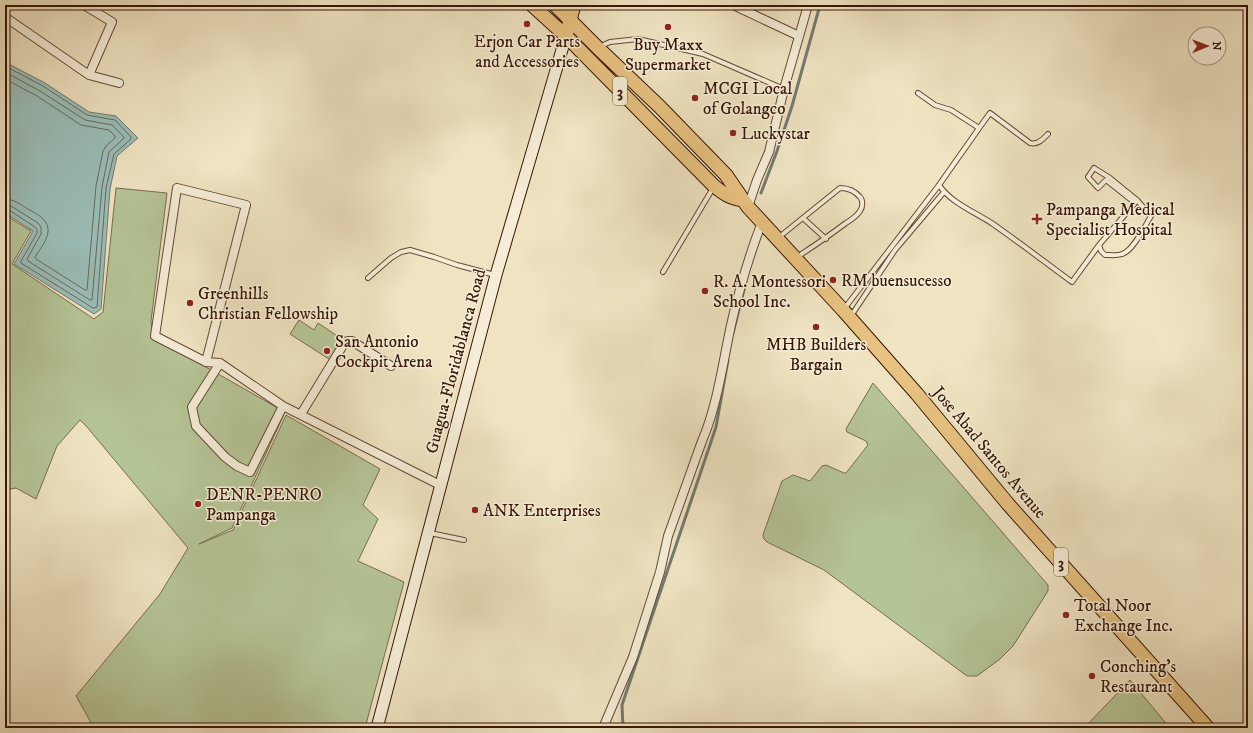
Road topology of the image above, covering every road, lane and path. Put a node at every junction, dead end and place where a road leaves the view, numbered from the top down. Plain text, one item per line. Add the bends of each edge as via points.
1 (84, 5) edge
2 (532, 5) edge
3 (555, 5) edge
4 (574, 5) edge
5 (733, 5) edge
6 (808, 5) edge
7 (5, 17) edge
8 (570, 19) junction
9 (566, 36) junction
10 (799, 36) junction
11 (598, 48) junction
12 (89, 75) junction
13 (119, 83) dead end
14 (784, 89) junction
15 (918, 92) dead end
16 (979, 128) junction
17 (1048, 134) dead end
18 (939, 185) junction
19 (714, 186) junction
20 (944, 192) junction
21 (746, 203) junction
22 (803, 218) junction
23 (762, 222) junction
24 (778, 239) junction
25 (826, 239) junction
26 (1099, 245) junction
27 (796, 258) junction
28 (663, 272) dead end
29 (496, 275) junction
30 (368, 278) dead end
31 (846, 314) junction
32 (206, 362) junction
33 (220, 363) junction
34 (391, 366) dead end
35 (283, 406) junction
36 (301, 414) junction
37 (440, 485) junction
38 (428, 532) junction
39 (464, 540) dead end
40 (377, 728) edge
41 (602, 728) edge
42 (1208, 728) edge

1 - 12 street via 112,22
2 - 9 main road, Jose Abad Santos Avenue / 3
3 - 8 main road, Jose Abad Santos Avenue / 3
4 - 8 main road, Guagua-Floridablanca Road
5 - 10 street
6 - 10 street
7 - 12 street
8 - 9 main road, Guagua-Floridablanca Road
8 - 11 main road, Jose Abad Santos Avenue / 3
9 - 19 main road, Jose Abad Santos Avenue / 3
9 - 29 main road, Guagua-Floridablanca Road
10 - 14 street
11 - 14 lane via 610,42 638,39 703,54
11 - 21 main road, Jose Abad Santos Avenue / 3 via 726,175
12 - 13 street
14 - 21 street via 769,152
15 - 16 lane via 935,105 951,110
16 - 17 lane via 990,113 1030,143 1041,141
16 - 18 lane
18 - 20 lane
18 - 31 lane
19 - 21 main road, Jose Abad Santos Avenue / 3 via 724,194
19 - 28 lane
20 - 26 lane via 992,223 1072,282
20 - 31 lane
21 - 23 main road, Jose Abad Santos Avenue / 3
22 - 24 lane
22 - 25 lane
22 - 25 lane via 840,188 857,194 861,198 862,208
23 - 24 main road, Jose Abad Santos Avenue / 3
23 - 41 street via 739,294 707,430 668,536 660,572 633,657
24 - 27 main road, Jose Abad Santos Avenue / 3
25 - 27 lane
26 - 26 lane via 1105,256 1122,254 1130,248 1151,216 1137,200 1094,168 1088,177 1098,188 1106,180 1135,203
27 - 31 main road, Jose Abad Santos Avenue / 3
29 - 30 lane via 410,250 391,258
29 - 37 main road, Guagua-Floridablanca Road
31 - 42 main road, Jose Abad Santos Avenue / 3 via 917,394 1008,504
32 - 32 street via 155,336 177,188 246,205
32 - 33 street
33 - 35 street
33 - 35 street via 192,406 196,426 225,458 250,472
34 - 36 street via 352,341 345,342
35 - 36 street
36 - 37 street
37 - 38 main road, Guagua-Floridablanca Road
38 - 39 lane
38 - 40 main road, Guagua-Floridablanca Road

